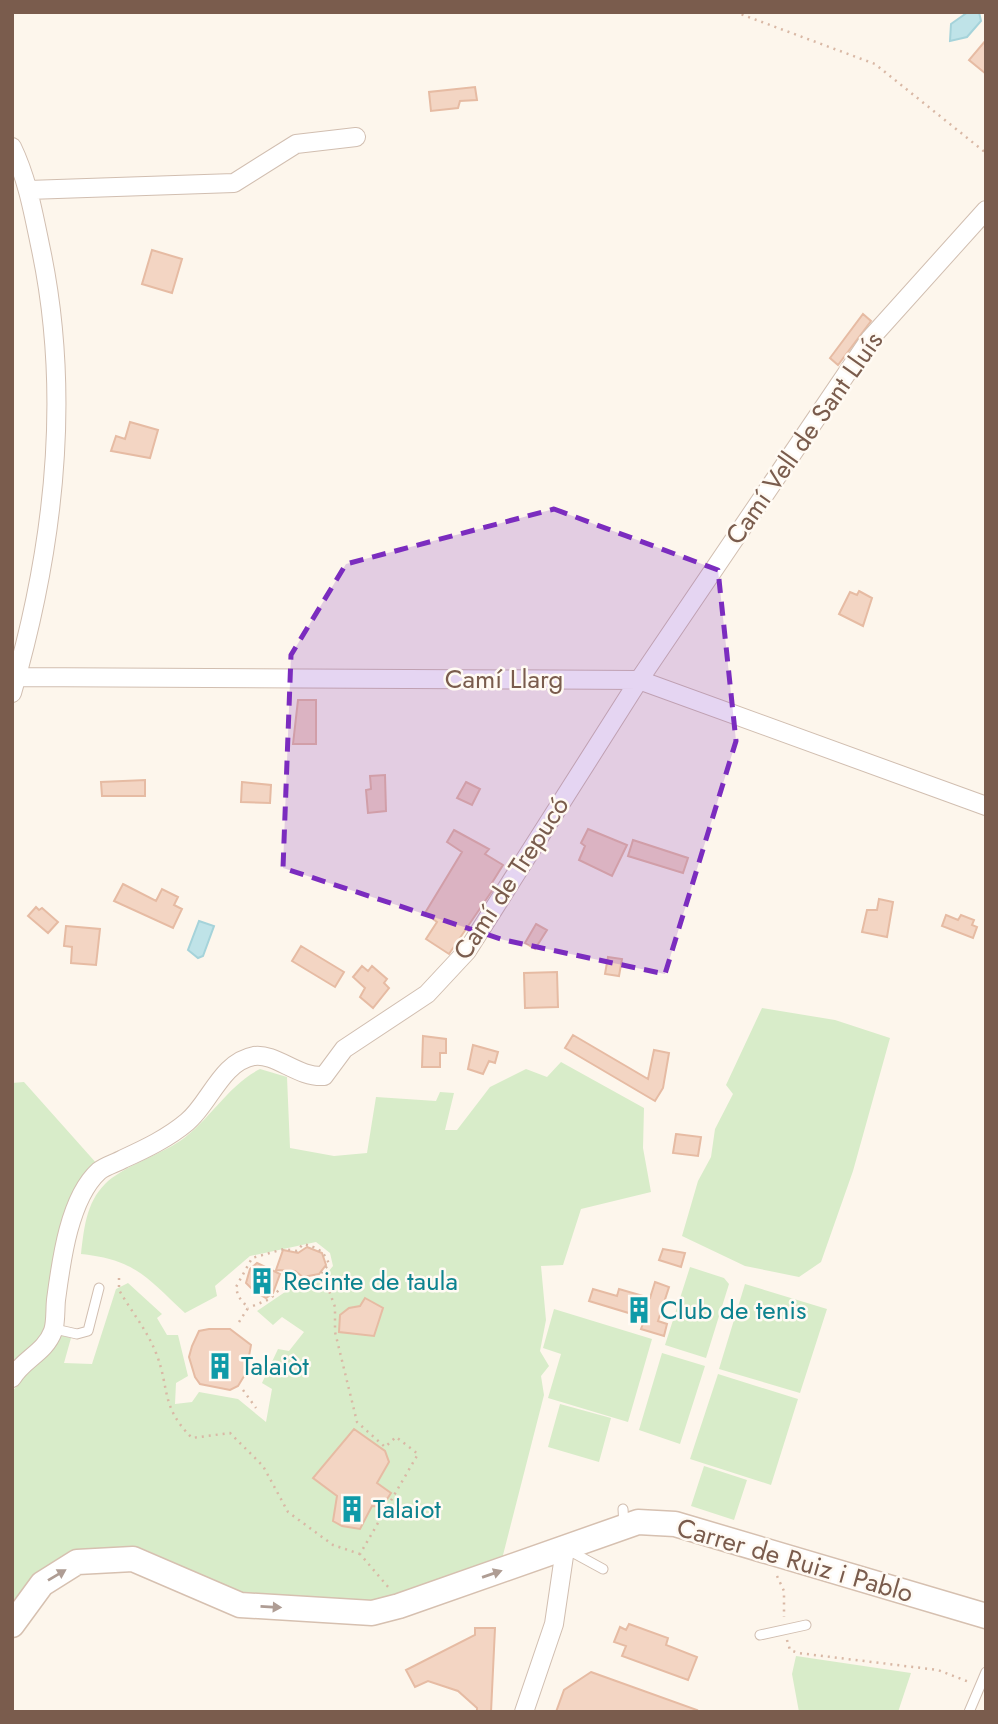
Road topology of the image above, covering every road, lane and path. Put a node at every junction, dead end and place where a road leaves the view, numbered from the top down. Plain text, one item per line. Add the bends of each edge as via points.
1 (735, 12) edge
2 (356, 137) dead end
3 (12, 147) edge
4 (986, 153) edge
5 (28, 190) junction
6 (986, 210) edge
7 (639, 680) junction
8 (15, 685) edge
9 (986, 806) edge
10 (119, 1278) dead end
11 (327, 1285) dead end
12 (99, 1288) dead end
13 (248, 1308) junction
14 (239, 1322) dead end
15 (55, 1329) junction
16 (12, 1378) edge
17 (243, 1390) dead end
18 (256, 1408) dead end
19 (565, 1549) junction
20 (360, 1554) junction
21 (603, 1569) dead end
22 (768, 1569) dead end
23 (399, 1606) junction
24 (986, 1616) edge
25 (12, 1625) edge
26 (806, 1625) dead end
27 (784, 1631) junction
28 (760, 1635) dead end
29 (986, 1672) edge
30 (978, 1686) junction
31 (523, 1712) edge
32 (969, 1712) edge

1 - 4 path via 875,64
2 - 5 street via 296,144 233,183
3 - 5 street
5 - 8 street via 47,274 57,349 59,429 43,558
6 - 7 street, Camí Vell de Sant Lluís via 870,339
7 - 8 street, Camí Llarg
7 - 9 street, Camí Llarg
7 - 15 street, Camí de Trepucó via 467,951 428,994 344,1049 324,1076 300,1074 256,1056 242,1061 229,1070 189,1121 159,1142 99,1171 70,1221
10 - 20 path via 119,1290 157,1354 167,1403 178,1424 192,1437 230,1433 263,1466 288,1513 333,1545
11 - 20 path via 358,1422 385,1447 396,1437 418,1454
12 - 15 lane via 88,1331 77,1334
13 - 13 path via 236,1287 252,1258 284,1249 297,1251 303,1244 325,1254 329,1264 318,1277 279,1290
13 - 14 path
15 - 16 street via 44,1348
17 - 18 path
19 - 21 lane
23 -> 19 street, Carrer de Ruiz i Pablo
19 - 24 street, Carrer de Ruiz i Pablo via 624,1518 675,1524
19 - 31 street via 554,1624
20 - 23 path
22 - 27 path via 779,1577 784,1591
25 -> 23 street, Carrer de Ruiz i Pablo via 42,1584 77,1562 133,1559 240,1605 372,1613
26 - 27 lane
27 - 28 lane
27 - 30 path via 790,1650 798,1653 938,1670
29 - 30 lane
30 - 32 lane

